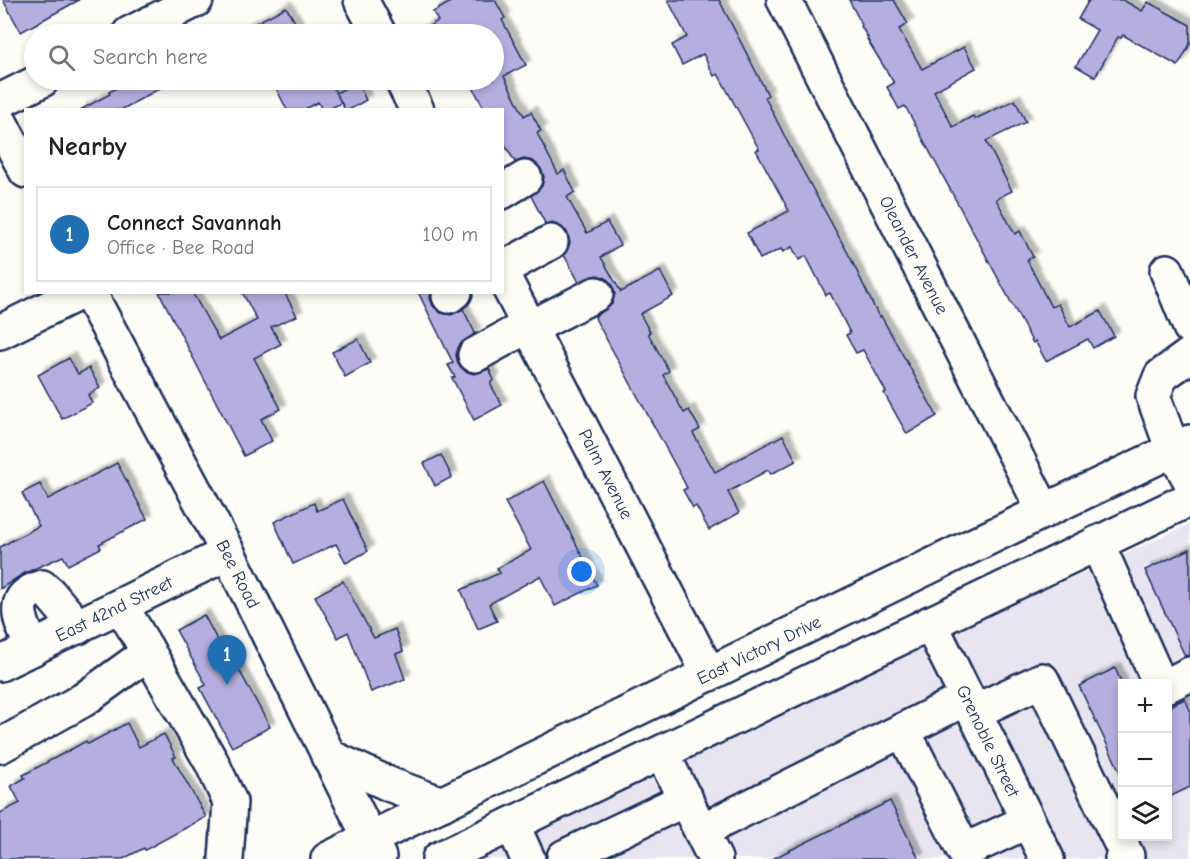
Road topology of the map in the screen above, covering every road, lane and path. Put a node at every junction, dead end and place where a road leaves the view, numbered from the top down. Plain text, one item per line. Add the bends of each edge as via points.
1 (196, 0) edge
2 (361, 0) edge
3 (784, 0) edge
4 (149, 24) edge
5 (374, 24) edge
6 (24, 89) edge
7 (407, 90) edge
8 (0, 101) edge
9 (416, 108) edge
10 (0, 122) edge
11 (24, 167) edge
12 (550, 242) dead end
13 (504, 268) edge
14 (1167, 272) dead end
15 (504, 278) edge
16 (77, 294) edge
17 (90, 294) edge
18 (596, 294) dead end
19 (530, 327) junction
20 (1190, 327) edge
21 (0, 332) edge
22 (475, 355) dead end
23 (1190, 355) edge
24 (1182, 446) edge
25 (1190, 480) edge
26 (1190, 499) edge
27 (1044, 511) junction
28 (1097, 543) junction
29 (228, 553) junction
30 (122, 606) junction
31 (930, 623) junction
32 (78, 627) junction
33 (146, 648) junction
34 (32, 649) junction
35 (0, 664) edge
36 (709, 674) junction
37 (1190, 674) edge
38 (1158, 679) edge
39 (1172, 683) edge
40 (971, 705) junction
41 (903, 730) junction
42 (0, 746) edge
43 (662, 753) junction
44 (328, 756) junction
45 (686, 800) junction
46 (442, 804) junction
47 (1028, 821) junction
48 (512, 825) junction
49 (708, 845) edge
50 (375, 849) edge
51 (451, 857) edge
52 (564, 857) dead end
53 (226, 859) edge
54 (328, 859) edge
55 (528, 859) edge
56 (1047, 859) edge
57 (1122, 859) edge

1 - 4 main road
2 - 5 main road
3 - 27 main road, Oleander Avenue
6 - 8 main road
7 - 9 main road
10 - 11 main road
12 - 13 main road
14 - 20 main road
15 - 19 main road, Palm Avenue
16 - 21 main road
17 - 29 main road, Bee Road
18 - 19 main road
19 - 22 main road
19 - 36 main road, Palm Avenue
23 - 24 main road via 1161,376 1154,396
24 - 25 main road
24 - 27 main road, East Victory Drive
26 - 28 main road
27 - 36 main road, East Victory Drive
28 - 31 main road
28 - 38 main road
29 - 30 main road, East 42nd Street
29 - 44 main road, Bee Road
30 - 32 main road, East 42nd Street
30 - 33 main road
31 - 40 main road, Grenoble Street
31 - 43 main road
32 - 34 main road, East 42nd Street
32 - 34 main road via 42,587 30,591 21,598 19,610
33 - 42 main road via 141,658 82,700
33 - 53 main road via 212,762 230,802
34 - 35 main road, East 42nd Street
36 - 46 main road, East Victory Drive
37 - 39 main road
40 - 41 main road
40 - 47 main road, Grenoble Street
40 - 57 main road via 1042,680 1127,856
41 - 47 main road via 964,851
41 - 49 main road
43 - 45 main road
43 - 48 main road
44 - 46 main road
44 - 50 main road, Bee Road
45 - 49 main road
45 - 52 main road
46 - 50 main road, East Victory Drive
47 - 56 main road, Grenoble Street
48 - 51 main road
48 - 55 main road
50 - 54 main road, East Victory Drive

